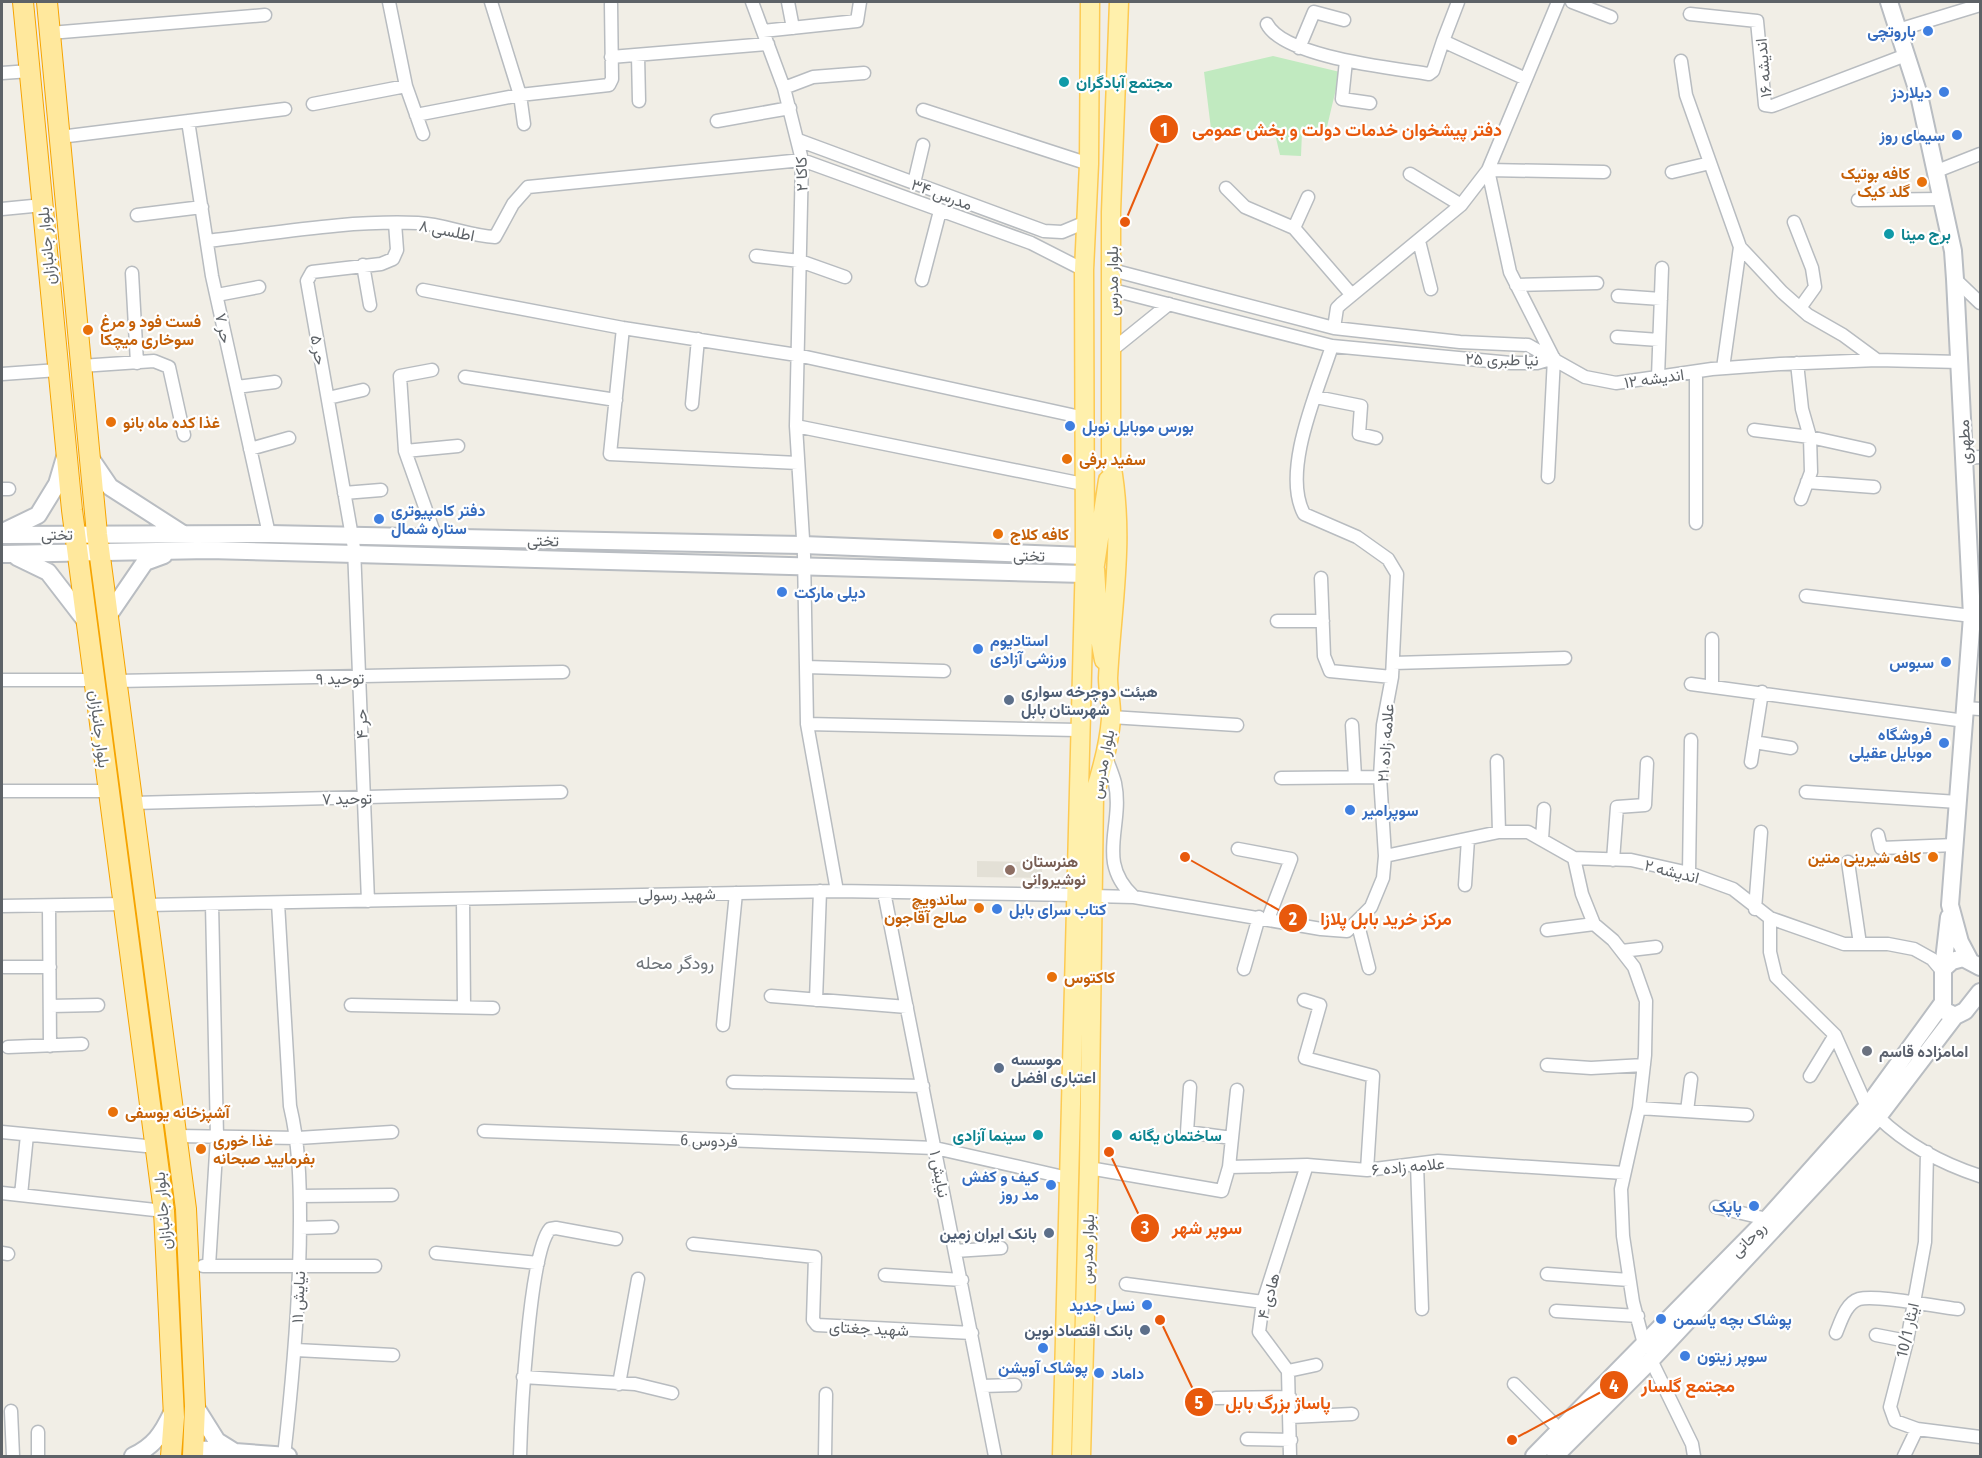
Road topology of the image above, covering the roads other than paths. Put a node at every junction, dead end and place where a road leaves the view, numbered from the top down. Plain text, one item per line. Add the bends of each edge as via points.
1 (23, 2) edge
2 (47, 2) edge
3 (389, 2) edge
4 (491, 2) edge
5 (752, 2) edge
6 (788, 2) edge
7 (860, 2) edge
8 (1090, 2) edge
9 (1119, 2) edge
10 (1458, 2) edge
11 (1558, 2) edge
12 (1572, 2) edge
13 (1889, 2) edge
14 (611, 4) dead end
15 (1980, 5) edge
16 (1690, 14) dead end
17 (265, 15) dead end
18 (1611, 17) dead end
19 (1344, 20) dead end
20 (1267, 24) dead end
21 (793, 28) junction
22 (1898, 30) junction
23 (763, 31) junction
24 (50, 33) junction
25 (1443, 41) junction
26 (768, 44) junction
27 (1299, 48) junction
28 (638, 55) junction
29 (1906, 55) junction
30 (611, 57) junction
31 (1680, 60) dead end
32 (1346, 61) junction
33 (30, 71) junction
34 (2, 73) edge
35 (864, 73) dead end
36 (1526, 79) junction
37 (406, 86) junction
38 (784, 88) junction
39 (520, 95) junction
40 (639, 101) dead end
41 (1370, 103) dead end
42 (314, 104) dead end
43 (790, 108) junction
44 (285, 109) dead end
45 (922, 110) dead end
46 (416, 115) junction
47 (188, 121) junction
48 (717, 121) dead end
49 (524, 124) dead end
50 (423, 134) dead end
51 (60, 137) junction
52 (798, 140) junction
53 (923, 145) dead end
54 (1980, 154) edge
55 (802, 160) junction
56 (1710, 163) junction
57 (1089, 165) junction
58 (1488, 170) junction
59 (1604, 171) dead end
60 (1936, 171) junction
61 (1672, 172) dead end
62 (1410, 174) dead end
63 (914, 183) junction
64 (1226, 188) dead end
65 (1308, 197) dead end
66 (1942, 199) junction
67 (1858, 200) dead end
68 (43, 205) junction
69 (1461, 205) junction
70 (201, 207) junction
71 (2, 208) edge
72 (940, 211) junction
73 (137, 215) dead end
74 (1086, 222) junction
75 (1794, 222) dead end
76 (396, 223) junction
77 (1294, 228) junction
78 (207, 241) junction
79 (1419, 241) junction
80 (1740, 247) junction
81 (756, 255) dead end
82 (800, 261) junction
83 (363, 265) junction
84 (1662, 268) dead end
85 (1084, 270) junction
86 (1112, 270) junction
87 (132, 273) dead end
88 (845, 277) dead end
89 (1955, 279) junction
90 (922, 280) dead end
91 (1597, 284) dead end
92 (1516, 285) junction
93 (259, 287) dead end
94 (1431, 289) dead end
95 (423, 290) dead end
96 (1113, 290) junction
97 (1351, 294) junction
98 (217, 295) junction
99 (1618, 296) dead end
100 (1661, 299) junction
101 (1237, 303) junction
102 (1980, 303) edge
103 (1169, 304) junction
104 (370, 305) dead end
105 (1800, 308) junction
106 (1231, 320) junction
107 (623, 327) junction
108 (1334, 328) junction
109 (1617, 337) dead end
110 (698, 339) junction
111 (1659, 340) junction
112 (1332, 346) junction
113 (1112, 350) junction
114 (797, 355) junction
115 (1554, 358) junction
116 (1877, 360) junction
117 (1960, 362) junction
118 (137, 363) junction
119 (1797, 363) junction
120 (81, 366) junction
121 (1724, 368) junction
122 (58, 370) junction
123 (432, 370) dead end
124 (1696, 372) junction
125 (2, 374) edge
126 (465, 377) dead end
127 (1658, 377) junction
128 (275, 382) dead end
129 (237, 387) junction
130 (363, 390) dead end
131 (1316, 397) junction
132 (328, 398) junction
133 (616, 400) junction
134 (692, 404) dead end
135 (1085, 418) junction
136 (796, 426) junction
137 (1754, 430) dead end
138 (184, 435) dead end
139 (1810, 437) junction
140 (289, 438) dead end
141 (1376, 438) dead end
142 (458, 446) dead end
143 (250, 449) junction
144 (1869, 450) dead end
145 (405, 451) junction
146 (66, 454) junction
147 (90, 458) junction
148 (1973, 458) edge
149 (798, 463) junction
150 (1111, 463) junction
151 (1548, 477) dead end
152 (1807, 482) junction
153 (1083, 484) junction
154 (1874, 487) dead end
155 (381, 490) dead end
156 (344, 493) junction
157 (1801, 500) dead end
158 (1696, 524) dead end
159 (2, 534) edge
160 (268, 534) junction
161 (184, 535) junction
162 (436, 538) junction
163 (98, 543) junction
164 (76, 544) junction
165 (353, 547) junction
166 (176, 550) junction
167 (2, 554) edge
168 (804, 555) junction
169 (1088, 565) junction
170 (1976, 576) edge
171 (1321, 578) dead end
172 (1806, 596) dead end
173 (108, 616) junction
174 (1972, 616) junction
175 (86, 620) junction
176 (1277, 621) dead end
177 (1323, 621) junction
178 (1712, 639) dead end
179 (1565, 658) dead end
180 (1393, 663) junction
181 (806, 667) junction
182 (944, 671) dead end
183 (563, 672) dead end
184 (1392, 677) junction
185 (359, 678) junction
186 (2, 680) edge
187 (94, 680) junction
188 (1108, 680) junction
189 (117, 681) junction
190 (1691, 684) dead end
191 (1712, 687) junction
192 (1762, 692) junction
193 (1970, 712) edge
194 (1111, 717) junction
195 (807, 724) junction
196 (1237, 725) dead end
197 (1352, 726) dead end
198 (1078, 730) junction
199 (1691, 740) dead end
200 (1754, 742) junction
201 (1791, 748) dead end
202 (1106, 756) junction
203 (1497, 761) dead end
204 (1751, 762) dead end
205 (1647, 763) dead end
206 (1355, 777) junction
207 (1380, 777) junction
208 (1281, 778) dead end
209 (2, 791) edge
210 (108, 791) junction
211 (561, 792) dead end
212 (1806, 792) dead end
213 (364, 797) junction
214 (1958, 802) junction
215 (133, 803) junction
216 (1544, 809) dead end
217 (1499, 832) junction
218 (1761, 832) dead end
219 (1878, 835) dead end
220 (1542, 839) junction
221 (1468, 840) junction
222 (1955, 845) junction
223 (1238, 849) dead end
224 (1385, 856) junction
225 (1574, 858) junction
226 (1613, 860) junction
227 (1848, 862) dead end
228 (1689, 873) junction
229 (1465, 885) dead end
230 (820, 891) junction
231 (837, 891) junction
232 (884, 892) junction
233 (736, 893) junction
234 (1084, 895) junction
235 (1134, 897) junction
236 (463, 899) junction
237 (368, 901) junction
238 (278, 903) junction
239 (124, 904) junction
240 (212, 904) junction
241 (1950, 904) junction
242 (147, 905) junction
243 (2, 906) edge
244 (49, 906) junction
245 (1755, 909) junction
246 (1263, 918) junction
247 (1770, 918) junction
248 (1357, 921) junction
249 (1594, 924) junction
250 (1547, 930) dead end
251 (1860, 944) junction
252 (1656, 947) dead end
253 (1622, 951) junction
254 (1976, 962) edge
255 (50, 967) junction
256 (4, 968) dead end
257 (1369, 968) dead end
258 (1244, 969) dead end
259 (1943, 971) junction
260 (771, 996) dead end
261 (1978, 998) edge
262 (816, 1000) junction
263 (1304, 1000) dead end
264 (1942, 1004) junction
265 (98, 1005) dead end
266 (351, 1005) dead end
267 (50, 1006) junction
268 (907, 1006) junction
269 (464, 1007) junction
270 (493, 1008) dead end
271 (1955, 1016) junction
272 (723, 1025) dead end
273 (1835, 1035) junction
274 (82, 1044) dead end
275 (50, 1046) junction
276 (8, 1047) dead end
277 (1547, 1065) dead end
278 (1644, 1065) junction
279 (1810, 1076) dead end
280 (1691, 1079) dead end
281 (733, 1082) dead end
282 (923, 1086) junction
283 (1190, 1087) dead end
284 (1237, 1090) dead end
285 (1639, 1108) junction
286 (1687, 1111) junction
287 (1873, 1112) junction
288 (1747, 1115) dead end
289 (484, 1131) dead end
290 (2, 1132) edge
291 (392, 1132) dead end
292 (27, 1135) junction
293 (177, 1136) junction
294 (217, 1137) junction
295 (298, 1138) junction
296 (1232, 1138) junction
297 (156, 1147) junction
298 (935, 1148) junction
299 (1927, 1152) junction
300 (1417, 1164) junction
301 (1307, 1165) junction
302 (1229, 1167) junction
303 (1089, 1168) junction
304 (1367, 1170) junction
305 (1624, 1173) junction
306 (1980, 1176) edge
307 (1068, 1178) junction
308 (2, 1193) edge
309 (21, 1195) junction
310 (392, 1195) dead end
311 (300, 1196) junction
312 (1716, 1207) dead end
313 (164, 1211) junction
314 (1767, 1219) junction
315 (332, 1227) dead end
316 (300, 1228) junction
317 (616, 1239) dead end
318 (693, 1244) dead end
319 (1001, 1248) dead end
320 (955, 1251) junction
321 (436, 1253) dead end
322 (538, 1263) junction
323 (300, 1265) junction
324 (375, 1266) dead end
325 (199, 1267) junction
326 (1546, 1274) dead end
327 (885, 1275) dead end
328 (638, 1279) dead end
329 (962, 1280) junction
330 (1629, 1280) junction
331 (1126, 1284) dead end
332 (1263, 1302) junction
333 (1913, 1304) junction
334 (1422, 1309) dead end
335 (1959, 1310) dead end
336 (1556, 1311) dead end
337 (1638, 1316) junction
338 (972, 1333) junction
339 (1836, 1333) dead end
340 (1876, 1335) dead end
341 (1907, 1341) junction
342 (1644, 1344) junction
343 (296, 1350) junction
344 (393, 1355) dead end
345 (1651, 1360) junction
346 (1316, 1365) dead end
347 (1288, 1371) junction
348 (523, 1377) junction
349 (619, 1384) junction
350 (1514, 1384) dead end
351 (1015, 1385) dead end
352 (982, 1386) junction
353 (672, 1393) dead end
354 (826, 1394) dead end
355 (1290, 1397) junction
356 (1216, 1398) dead end
357 (1600, 1400) junction
358 (195, 1406) junction
359 (174, 1409) junction
360 (11, 1411) dead end
361 (1352, 1414) dead end
362 (1291, 1417) junction
363 (1917, 1429) junction
364 (1560, 1430) junction
365 (38, 1432) dead end
366 (1980, 1437) edge
367 (1246, 1439) dead end
368 (1291, 1440) junction
369 (237, 1453) junction
370 (189, 1454) edge
371 (13, 1456) edge
372 (38, 1456) edge
373 (133, 1456) edge
374 (171, 1456) edge
375 (286, 1456) edge
376 (520, 1456) edge
377 (825, 1456) edge
378 (995, 1456) edge
379 (1062, 1456) edge
380 (1081, 1456) edge
381 (1290, 1456) edge
382 (1534, 1456) edge
383 (1555, 1456) edge
384 (1694, 1456) edge
385 (1904, 1456) edge

1 - 33 highway, بلوار جانبازان
2 - 24 highway, بلوار جانبازان
3 - 37 street
4 - 39 street
5 - 23 street, کاکا ۲
6 - 21 street
7 - 21 street via 857,21
8 - 57 main road, بلوار مدرس
9 - 86 main road, بلوار مدرس
10 - 25 street
11 - 36 street
12 - 18 street
13 - 22 main road, مطهری
14 - 30 street
15 - 22 street
16 - 29 street, اندیشه ۱۶ via 1757,21 1765,105 1772,106
17 - 24 street
19 - 27 street via 1314,12
20 - 27 street via 1272,34
21 - 23 street
22 - 29 main road, مطهری
23 - 26 street, کاکا ۲
24 - 51 highway, بلوار جانبازان
25 - 32 street via 1429,74
25 - 36 street
26 - 28 street
26 - 38 street, کاکا ۲
27 - 32 street
28 - 30 street
28 - 40 street
29 - 60 main road, مطهری
30 - 39 street via 611,84
31 - 56 street via 1686,95
32 - 41 street via 1342,99
33 - 34 street
33 - 68 highway, بلوار جانبازان
35 - 38 street via 813,77
36 - 58 street
37 - 42 street
37 - 46 street
38 - 43 street, کاکا ۲
39 - 46 street
39 - 49 street
43 - 48 street
43 - 52 street, کاکا ۲
44 - 47 street
45 - 57 street
46 - 50 street
47 - 51 street
47 - 70 street, حر ۷
51 - 120 highway, بلوار جانبازان
52 - 55 street, کاکا ۲
52 - 63 street, مدرس ۳۴
53 - 63 street
54 - 60 street
55 - 72 street, مدرس ۳۴
55 - 76 street, اطلسی ۸ via 528,187 513,204 495,237 421,223
55 - 82 street, کاکا ۲
56 - 61 street
56 - 80 street
57 - 74 main road, بلوار مدرس
58 - 59 street
58 - 69 street
58 - 92 street
60 - 66 main road, مطهری
62 - 69 street
63 - 74 street, مدرس ۳۴ via 1044,231 1062,232
64 - 77 street via 1245,207
65 - 77 street
66 - 67 street
66 - 89 main road, مطهری
68 - 71 street
68 - 122 highway, بلوار جانبازان
69 - 79 street
70 - 73 street
70 - 78 street, حر ۷
72 - 85 street, مدرس ۳۴ via 1031,243
72 - 90 street
74 - 85 main road, بلوار مدرس
75 - 105 street via 1815,287
76 - 78 street, اطلسی ۸ via 357,223
76 - 83 street, حر ۵ via 397,250 393,259
77 - 97 street
78 - 98 street, حر ۷
79 - 94 street
79 - 97 street
80 - 105 street
80 - 121 street
81 - 82 street
82 - 88 street
82 - 114 street, کاکا ۲
83 - 104 street
83 - 132 street, حر ۵ via 312,272 307,281
84 - 100 street
85 - 135 main road, بلوار مدرس
86 - 96 main road, بلوار مدرس
86 - 101 street, نیا طبری ۲۵
87 - 118 street
89 - 102 street
89 - 117 main road, مطهری
91 - 92 street
92 - 115 street
93 - 98 street
95 - 107 street
96 - 103 street, نیا طبری ۲۵
96 - 113 main road, بلوار مدرس
97 - 108 street via 1337,308
98 - 129 street, حر ۷
99 - 100 street
100 - 111 street
101 - 106 street
101 - 108 street, نیا طبری ۲۵
103 - 106 street, نیا طبری ۲۵
103 - 113 street
105 - 116 street
106 - 112 street, نیا طبری ۲۵
107 - 110 street
107 - 133 street
108 - 115 street, نیا طبری ۲۵ via 1528,345
109 - 111 street
110 - 114 street
110 - 134 street
111 - 127 street
112 - 115 street, نیا طبری ۲۵ via 1511,363 1537,363
112 - 131 street, علامه زاده ۲۱
113 - 150 main road, بلوار مدرس
114 - 135 street
114 - 136 street, کاکا ۲
115 - 127 street, اندیشه ۱۲ via 1585,377 1616,383
115 - 151 street
116 - 117 street, اندیشه ۱۲
116 - 119 street, اندیشه ۱۲
117 - 148 main road, مطهری
118 - 120 street
118 - 138 street via 154,361 169,367
119 - 121 street, اندیشه ۱۲
119 - 139 street via 1802,409
120 - 147 highway, بلوار جانبازان
121 - 124 street, اندیشه ۱۲
122 - 125 street
122 - 146 highway, بلوار جانبازان
123 - 145 street via 400,376
124 - 127 street, اندیشه ۱۲
124 - 158 street
126 - 133 street
128 - 129 street
129 - 143 street, حر ۷
130 - 132 street
131 - 141 street via 1361,406 1359,434
131 - 180 street, علامه زاده ۲۱ via 1299,449 1295,482 1300,506 1304,514 1358,537 1394,566 1397,574
132 - 156 street, حر ۵
133 - 149 street via 610,454
135 - 153 main road, بلوار مدرس
136 - 149 street, کاکا ۲
136 - 153 street
137 - 139 street
139 - 144 street
139 - 152 street via 1811,472
140 - 143 street
142 - 145 street
143 - 160 street, حر ۷
145 - 162 street
146 - 159 main road via 57,484 38,515
146 - 164 highway, بلوار جانبازان
147 - 161 main road via 110,487
147 - 163 highway, بلوار جانبازان
148 - 170 main road, مطهری
149 - 168 street, کاکا ۲
150 - 169 main road
150 - 188 main road, بلوار مدرس via 1119,536
152 - 154 street
152 - 157 street
153 - 169 main road, بلوار مدرس
155 - 156 street
156 - 165 street, حر ۵
159 - 164 main road, تختی
160 - 161 main road, تختی
160 - 165 main road, تختی
161 - 163 main road, تختی
162 - 165 main road, تختی
162 - 168 main road, تختی
163 - 164 main road, تختی
163 - 166 main road, تختی
163 - 173 highway, بلوار جانبازان
164 - 167 main road, تختی
164 - 175 highway, بلوار جانبازان
165 - 166 main road, تختی
165 - 168 main road, تختی
165 - 185 street, حر ۴
166 - 173 main road via 145,562
167 - 175 main road via 22,558 48,572
168 - 169 main road, تختی
168 - 181 street, کاکا ۲
169 - 188 main road
169 - 198 main road, بلوار مدرس
170 - 174 main road, مطهری
171 - 177 street
172 - 174 street
173 - 189 highway, بلوار جانبازان
174 - 193 main road, مطهری
175 - 187 highway, بلوار جانبازان
176 - 177 street
177 - 184 street via 1324,656 1330,671
178 - 191 street
179 - 180 street
180 - 184 street, علامه زاده ۲۱
181 - 182 street
181 - 195 street, کاکا ۲
183 - 185 street, توحید ۹
184 - 207 street, علامه زاده ۲۱ via 1383,725
185 - 189 street, توحید ۹
185 - 213 street, حر ۴
186 - 187 street
187 - 210 highway, بلوار جانبازان
188 - 194 main road, بلوار مدرس
189 - 215 highway, بلوار جانبازان
190 - 191 street
191 - 192 street
192 - 193 street
192 - 200 street
193 - 214 main road, مطهری
194 - 196 street
194 - 202 main road, بلوار مدرس
195 - 198 street
195 - 231 street, کاکا ۲
197 - 206 street
198 - 234 main road, بلوار مدرس
199 - 228 street
200 - 201 street
200 - 204 street
202 - 234 main road, بلوار مدرس via 1094,795
202 - 235 street via 1116,785 1113,868
203 - 217 street
205 - 226 street via 1645,805 1617,807
206 - 207 street
206 - 208 street
207 - 224 street, علامه زاده ۲۱
209 - 210 street
210 - 239 highway, بلوار جانبازان
211 - 213 street, توحید ۷
212 - 214 street
213 - 215 street, توحید ۷
213 - 237 street, حر ۴
214 - 222 main road, مطهری
215 - 242 highway, بلوار جانبازان
216 - 220 street
217 - 220 street, اندیشه ۲ via 1528,832
217 - 221 street, اندیشه ۲
218 - 245 street
219 - 222 street via 1881,848
220 - 225 street, اندیشه ۲
221 - 224 street, اندیشه ۲
221 - 229 street
222 - 241 main road, مطهری
223 - 246 street via 1291,859
224 - 248 street, علامه زاده ۲۱ via 1383,878 1371,907
225 - 226 street, اندیشه ۲
225 - 249 street
226 - 228 street, اندیشه ۲ via 1631,860
227 - 251 street
228 - 245 street, اندیشه ۲ via 1733,889
230 - 231 street, شهید رسولی
230 - 233 street, شهید رسولی
230 - 262 street
231 - 232 street, شهید رسولی
232 - 234 street, شهید رسولی
232 - 268 street, نیایش ۱
233 - 236 street, شهید رسولی
233 - 272 street
234 - 235 street
234 - 303 main road, بلوار مدرس
234 - 307 main road, بلوار مدرس
235 - 246 street
236 - 237 street, شهید رسولی
236 - 269 street
237 - 238 street, شهید رسولی
238 - 240 street, شهید رسولی
238 - 295 street, نیایش ۱۱ via 290,1106
239 - 244 street
239 - 297 highway, بلوار جانبازان
240 - 242 street, شهید رسولی
240 - 294 street
241 - 254 main road, مطهری via 1960,942
241 - 259 main road
242 - 293 highway, بلوار جانبازان
243 - 244 street
244 - 255 street
245 - 247 street, اندیشه ۲
246 - 248 street via 1347,931
246 - 258 street
247 - 251 street, اندیشه ۲ via 1844,944
247 - 273 street via 1770,952 1776,976
248 - 257 street
249 - 250 street
249 - 253 street
251 - 259 street, اندیشه ۲ via 1914,949 1932,958
252 - 253 street
253 - 278 street via 1634,968 1646,1001
254 - 259 main road via 1952,961
255 - 256 street
255 - 267 street
259 - 264 main road
260 - 262 street
261 - 271 main road, روحانی
262 - 268 street
263 - 304 street via 1320,1005 1305,1058 1373,1076
264 - 271 main road via 1943,1010
264 - 287 main road, روحانی
265 - 267 street
266 - 269 street
267 - 275 street
268 - 282 street, نیایش ۱
269 - 270 street
271 - 287 main road, روحانی
273 - 279 street
273 - 287 street
274 - 275 street
275 - 276 street
277 - 278 street
278 - 285 street
280 - 286 street
281 - 282 street
282 - 298 street, نیایش ۱
283 - 296 street via 1187,1132
284 - 296 street
285 - 286 street
285 - 305 street
286 - 288 street
287 - 299 street via 1899,1137
287 - 314 main road, روحانی
287 - 345 main road, روحانی
289 - 298 street, فردوس 6
290 - 292 street
291 - 295 street
292 - 297 street
292 - 309 street
293 - 294 street
293 - 325 highway, بلوار جانبازان via 186,1209
294 - 295 street
294 - 325 street
295 - 311 street, نیایش ۱۱
296 - 302 street
297 - 313 highway, بلوار جانبازان
298 - 307 street, فردوس 6
298 - 320 street, نیایش ۱
299 - 306 street
299 - 333 street, ایثار 10/1 via 1925,1242
300 - 304 street, علامه زاده ۶
300 - 305 street, علامه زاده ۶ via 1438,1161
300 - 334 street
301 - 302 street, علامه زاده ۶
301 - 304 street, علامه زاده ۶
301 - 332 street, هادی ۴
302 - 303 street via 1222,1191
303 - 380 main road, بلوار مدرس
305 - 330 street via 1623,1236
307 - 379 main road, بلوار مدرس
308 - 309 street
309 - 313 street
310 - 311 street
311 - 316 street, نیایش ۱۱
312 - 314 street
313 - 359 highway, بلوار جانبازان
314 - 342 main road, روحانی
315 - 316 street
316 - 323 street, نیایش ۱۱
317 - 322 street via 550,1229
318 - 338 street, شهید جغتای via 815,1257 813,1320 817,1325
319 - 320 street
320 - 329 street, نیایش ۱
321 - 322 street
322 - 348 street
323 - 324 street
323 - 325 street
323 - 343 street, نیایش ۱۱
325 - 358 highway, بلوار جانبازان
326 - 330 street
327 - 329 street
328 - 349 street
329 - 338 street, نیایش ۱
330 - 337 street
331 - 332 street
332 - 347 street, هادی ۴ via 1259,1332
333 - 335 street
333 - 339 street via 1858,1299 1845,1310
333 - 341 street, ایثار 10/1
336 - 337 street
337 - 342 street
338 - 352 street, نیایش ۱
340 - 341 street
341 - 363 street, ایثار 10/1 via 1890,1407 1896,1421
342 - 357 main road, روحانی
343 - 344 street
343 - 375 street, نیایش ۱۱
345 - 357 main road, روحانی
345 - 384 street via 1692,1444
346 - 347 street
347 - 355 street
348 - 349 street
348 - 376 street
349 - 353 street
350 - 364 street
351 - 352 street
352 - 378 street, نیایش ۱
354 - 377 street
355 - 356 street
355 - 362 street
357 - 364 main road, روحانی
357 - 383 main road, روحانی
358 - 369 main road via 217,1441
358 - 370 highway, بلوار جانبازان
359 - 373 main road via 154,1444
359 - 374 highway, بلوار جانبازان
360 - 371 street
361 - 362 street
362 - 368 street
363 - 366 street, ایثار 10/1
363 - 385 street
364 - 382 main road, روحانی
365 - 372 street
367 - 368 street
368 - 381 street
369 - 370 main road
369 - 375 main road

